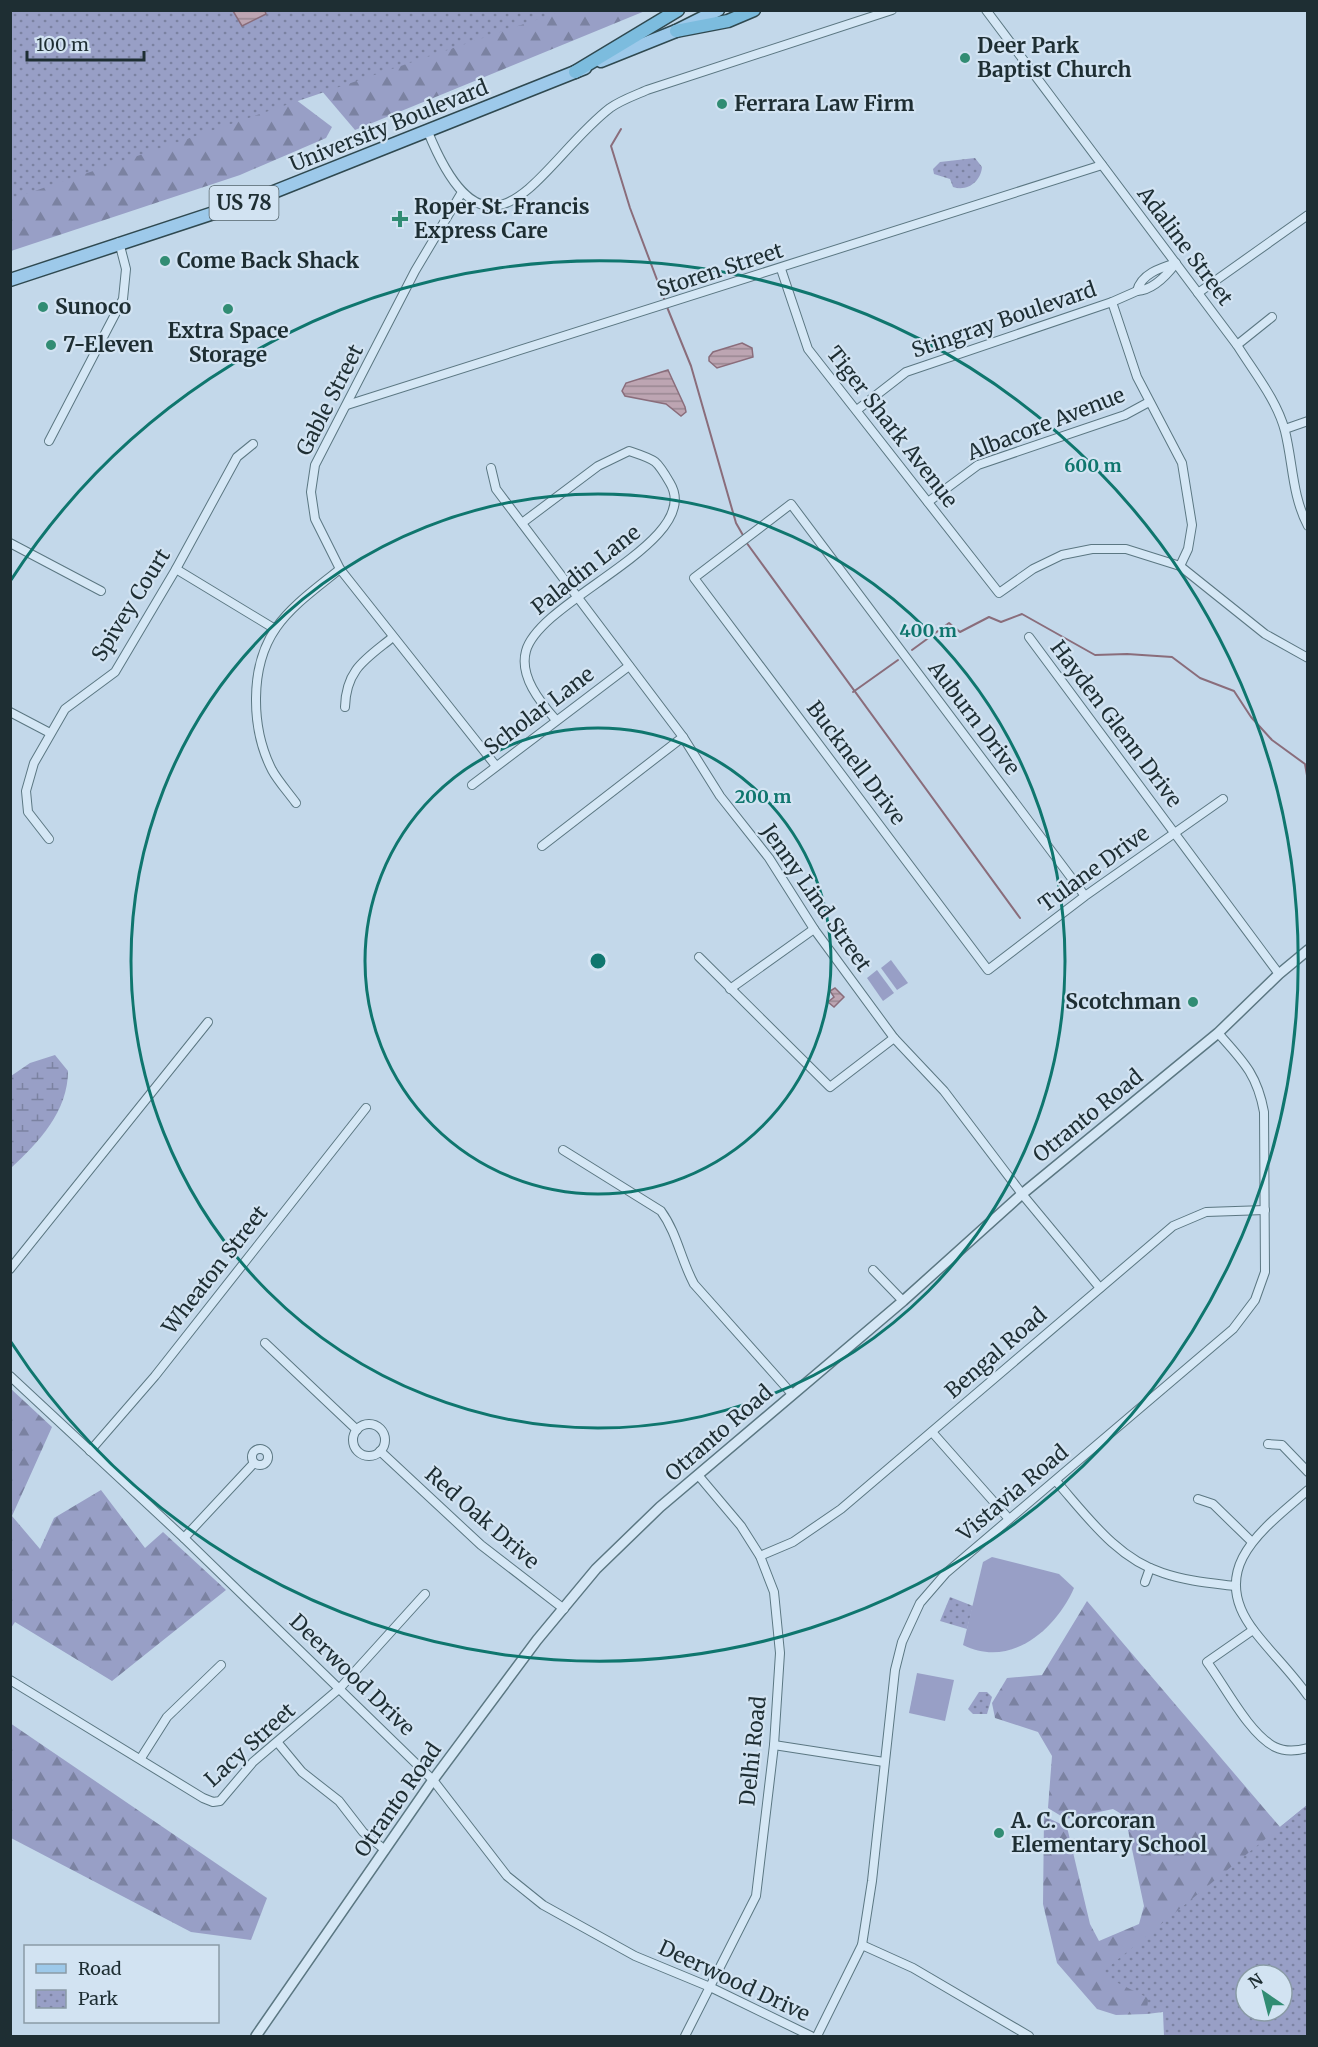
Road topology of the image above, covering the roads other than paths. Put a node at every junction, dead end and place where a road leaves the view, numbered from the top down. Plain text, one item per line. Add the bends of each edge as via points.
1 (678, 10) edge
2 (718, 10) edge
3 (754, 10) edge
4 (892, 10) edge
5 (986, 10) edge
6 (676, 31) junction
7 (575, 72) junction
8 (428, 132) junction
9 (1102, 165) junction
10 (462, 192) junction
11 (1308, 215) edge
12 (119, 243) junction
13 (1176, 263) junction
14 (781, 270) junction
15 (10, 279) edge
16 (1198, 294) junction
17 (1112, 302) junction
18 (1272, 317) dead end
19 (1237, 345) junction
20 (1149, 402) junction
21 (347, 405) junction
22 (857, 410) junction
23 (1308, 421) edge
24 (1285, 429) junction
25 (49, 441) dead end
26 (253, 444) dead end
27 (491, 468) dead end
28 (928, 502) junction
29 (522, 523) junction
30 (1308, 526) edge
31 (10, 543) edge
32 (1179, 566) junction
33 (176, 569) junction
34 (340, 569) junction
35 (694, 578) joint
36 (101, 591) dead end
37 (577, 597) junction
38 (275, 629) junction
39 (393, 636) junction
40 (1029, 637) dead end
41 (1308, 658) edge
42 (629, 666) junction
43 (345, 707) dead end
44 (10, 712) edge
45 (556, 720) junction
46 (50, 733) junction
47 (683, 737) junction
48 (496, 766) junction
49 (472, 785) dead end
50 (1223, 799) dead end
51 (296, 803) dead end
52 (1174, 833) junction
53 (49, 839) dead end
54 (542, 846) dead end
55 (1085, 897) junction
56 (814, 929) junction
57 (1308, 950) edge
58 (699, 957) dead end
59 (988, 970) joint
60 (1279, 974) junction
61 (730, 989) junction
62 (208, 1022) dead end
63 (1218, 1033) junction
64 (894, 1038) junction
65 (366, 1108) dead end
66 (563, 1150) dead end
67 (1022, 1194) junction
68 (1266, 1210) junction
69 (10, 1269) edge
70 (873, 1270) dead end
71 (1100, 1288) junction
72 (903, 1301) junction
73 (265, 1343) dead end
74 (10, 1376) edge
75 (792, 1394) junction
76 (357, 1430) junction
77 (932, 1432) junction
78 (1268, 1444) dead end
79 (90, 1451) junction
80 (380, 1451) junction
81 (254, 1463) dead end
82 (1308, 1472) edge
83 (698, 1475) junction
84 (1056, 1481) junction
85 (1308, 1490) edge
86 (1198, 1499) dead end
87 (1010, 1520) junction
88 (183, 1538) junction
89 (1251, 1541) junction
90 (760, 1556) junction
91 (1150, 1568) junction
92 (1145, 1582) dead end
93 (1235, 1586) junction
94 (425, 1594) dead end
95 (564, 1609) junction
96 (1253, 1630) junction
97 (221, 1665) dead end
98 (10, 1680) edge
99 (340, 1688) junction
100 (1308, 1696) edge
101 (278, 1743) junction
102 (774, 1745) junction
103 (1308, 1748) edge
104 (141, 1758) junction
105 (884, 1762) junction
106 (433, 1780) junction
107 (385, 1850) junction
108 (862, 1945) junction
109 (710, 1988) junction
110 (256, 2037) edge
111 (685, 2037) edge
112 (811, 2037) edge
113 (817, 2037) edge
114 (1029, 2037) edge

1 - 7 highway, US 78
2 - 6 main road, University Boulevard
3 - 6 highway, US 78 via 728,21
4 - 10 street via 658,87 612,106 537,184 517,199 495,206 479,203
5 - 9 street, Adaline Street
6 - 7 main road, University Boulevard / US 78
7 - 8 main road, University Boulevard / US 78
8 - 10 street via 441,163
8 - 12 main road, University Boulevard / US 78 via 256,199
9 - 13 street, Adaline Street
9 - 14 street, Storen Street
10 - 21 street, Gable Street
11 - 16 street
12 - 15 main road, University Boulevard / US 78
12 - 25 street via 126,269 123,299
13 - 16 street, Adaline Street
13 - 17 street, Stingray Boulevard via 1167,275 1144,291
14 - 21 street, Storen Street
14 - 22 street, Tiger Shark Avenue via 808,349
16 - 19 street, Adaline Street
17 - 20 street
17 - 22 street, Stingray Boulevard via 906,372
18 - 19 street
19 - 24 street, Adaline Street
20 - 28 street, Albacore Avenue via 1125,415 978,465
20 - 32 street via 1182,463 1192,525 1188,549
21 - 34 street, Gable Street via 315,465 311,492 315,519
22 - 28 street, Tiger Shark Avenue
23 - 24 street
24 - 30 street, Adaline Street via 1295,491
26 - 33 street, Spivey Court via 237,457
27 - 29 street, Jenny Lind Street via 496,489
28 - 32 street, Tiger Shark Avenue via 999,593 1062,555 1092,549 1126,549
29 - 37 street, Jenny Lind Street
29 - 37 street, Paladin Lane via 598,466 629,451 656,460 674,490 673,513 656,539
31 - 36 street
32 - 41 street via 1265,634
33 - 38 street
33 - 46 street, Spivey Court via 115,672 65,709
34 - 38 street via 303,599
34 - 39 street, Gable Street
35 - 55 street, Auburn Drive via 791,504
35 - 59 street, Bucknell Drive
37 - 42 street, Jenny Lind Street
37 - 45 street, Paladin Lane via 536,633 526,651 528,677 538,700
38 - 51 street via 257,685 258,735 272,770
39 - 43 street via 352,673 345,687
39 - 48 street, Gable Street
40 - 52 street, Hayden Glenn Drive
42 - 45 street, Scholar Lane
42 - 47 street, Jenny Lind Street
44 - 46 street
45 - 48 street, Scholar Lane
46 - 53 street, Spivey Court via 34,763 26,791 28,812
47 - 54 street
47 - 56 street, Jenny Lind Street
48 - 49 street, Scholar Lane
50 - 52 street, Tulane Drive
52 - 55 street, Tulane Drive
52 - 60 street, Hayden Glenn Drive
55 - 59 street, Tulane Drive
56 - 61 street
56 - 64 street, Jenny Lind Street
57 - 60 street, Otranto Road
58 - 61 street
60 - 63 street, Otranto Road
61 - 64 street via 830,1087
62 - 69 street
63 - 67 street, Otranto Road
63 - 68 street, Vistavia Road via 1245,1063 1259,1088 1264,1112
64 - 67 street, Jenny Lind Street via 944,1091
65 - 79 street, Wheaton Street via 155,1376
66 - 75 street via 661,1211 670,1222 694,1284
67 - 71 street, Jenny Lind Street
67 - 72 street, Otranto Road
68 - 71 street, Bengal Road via 1206,1212 1190,1217 1157,1238
68 - 84 street, Vistavia Road via 1265,1272 1255,1300 1233,1329
70 - 72 street
71 - 77 street, Bengal Road
72 - 75 street, Otranto Road
73 - 76 street, Red Oak Drive
74 - 79 street, Deerwood Drive
75 - 83 street, Otranto Road
76 - 80 street, Red Oak Drive via 353,1440 360,1453
76 - 80 street via 365,1425 379,1428 384,1437
77 - 87 street
77 - 90 street, Bengal Road via 817,1528
78 - 82 street via 1282,1445
79 - 88 street, Deerwood Drive
80 - 95 street, Red Oak Drive via 481,1545
81 - 88 street
83 - 90 street, Delhi Road via 741,1526
83 - 95 street, Otranto Road via 596,1569
84 - 87 street, Vistavia Road
84 - 91 street via 1119,1549
85 - 89 street
86 - 89 street via 1213,1504
87 - 105 street, Vistavia Road via 946,1573 920,1603 904,1635 895,1670
88 - 99 street, Deerwood Drive
89 - 93 street via 1240,1561
90 - 102 street, Delhi Road via 774,1592 780,1653
91 - 92 street
91 - 93 street
93 - 96 street
94 - 99 street, Lacy Street
95 - 106 street, Otranto Road
96 - 100 street
96 - 103 street via 1207,1662 1257,1732 1275,1747 1298,1751
97 - 104 street via 167,1717
98 - 104 street, Lacy Street
99 - 101 street, Lacy Street
99 - 106 street, Deerwood Drive
101 - 104 street, Lacy Street via 254,1762 227,1795 213,1802
101 - 107 street via 302,1772 339,1802 363,1832
102 - 105 street
102 - 109 street, Delhi Road via 756,1896
105 - 108 street, Vistavia Road
106 - 107 street, Otranto Road
106 - 109 street, Deerwood Drive via 507,1876 543,1905 635,1956
107 - 110 street, Otranto Road
108 - 113 street, Vistavia Road
108 - 114 street via 913,1968
109 - 111 street, Delhi Road
109 - 112 street, Deerwood Drive

